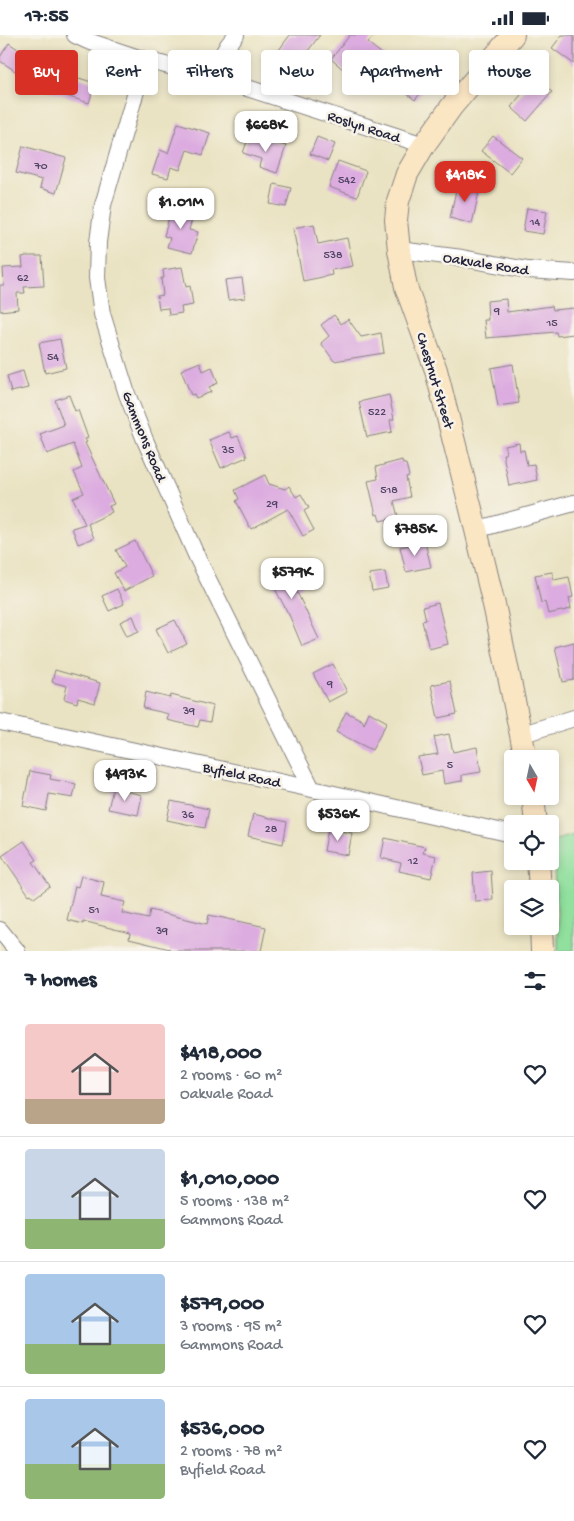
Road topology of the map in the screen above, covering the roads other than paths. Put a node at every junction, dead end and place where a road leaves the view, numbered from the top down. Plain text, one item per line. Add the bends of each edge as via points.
1 (75, 35) edge
2 (236, 35) edge
3 (513, 35) edge
4 (115, 50) edge
5 (225, 50) edge
6 (251, 88) edge
7 (135, 95) edge
8 (424, 145) junction
9 (399, 250) junction
10 (574, 273) edge
11 (574, 503) edge
12 (475, 530) junction
13 (574, 718) edge
14 (0, 722) edge
15 (520, 735) junction
16 (524, 750) edge
17 (312, 789) junction
18 (504, 832) edge
19 (0, 930) edge
20 (541, 935) edge
21 (17, 951) edge
22 (542, 951) edge

1 - 4 street, Roslyn Road
2 - 5 street
3 - 8 main road, Chestnut Street via 452,106
6 - 8 street, Roslyn Road
7 - 17 street, Gammons Road via 103,205 97,279 102,314 126,394 148,448 197,557
8 - 9 main road, Chestnut Street via 407,174 398,201
9 - 10 street, Oakvale Road via 528,270
9 - 12 main road, Chestnut Street via 406,287 446,404
11 - 12 street
12 - 15 main road, Chestnut Street via 495,609
13 - 15 street
14 - 17 street, Byfield Road
15 - 16 main road, Chestnut Street
17 - 18 street, Byfield Road
19 - 21 street
20 - 22 main road

